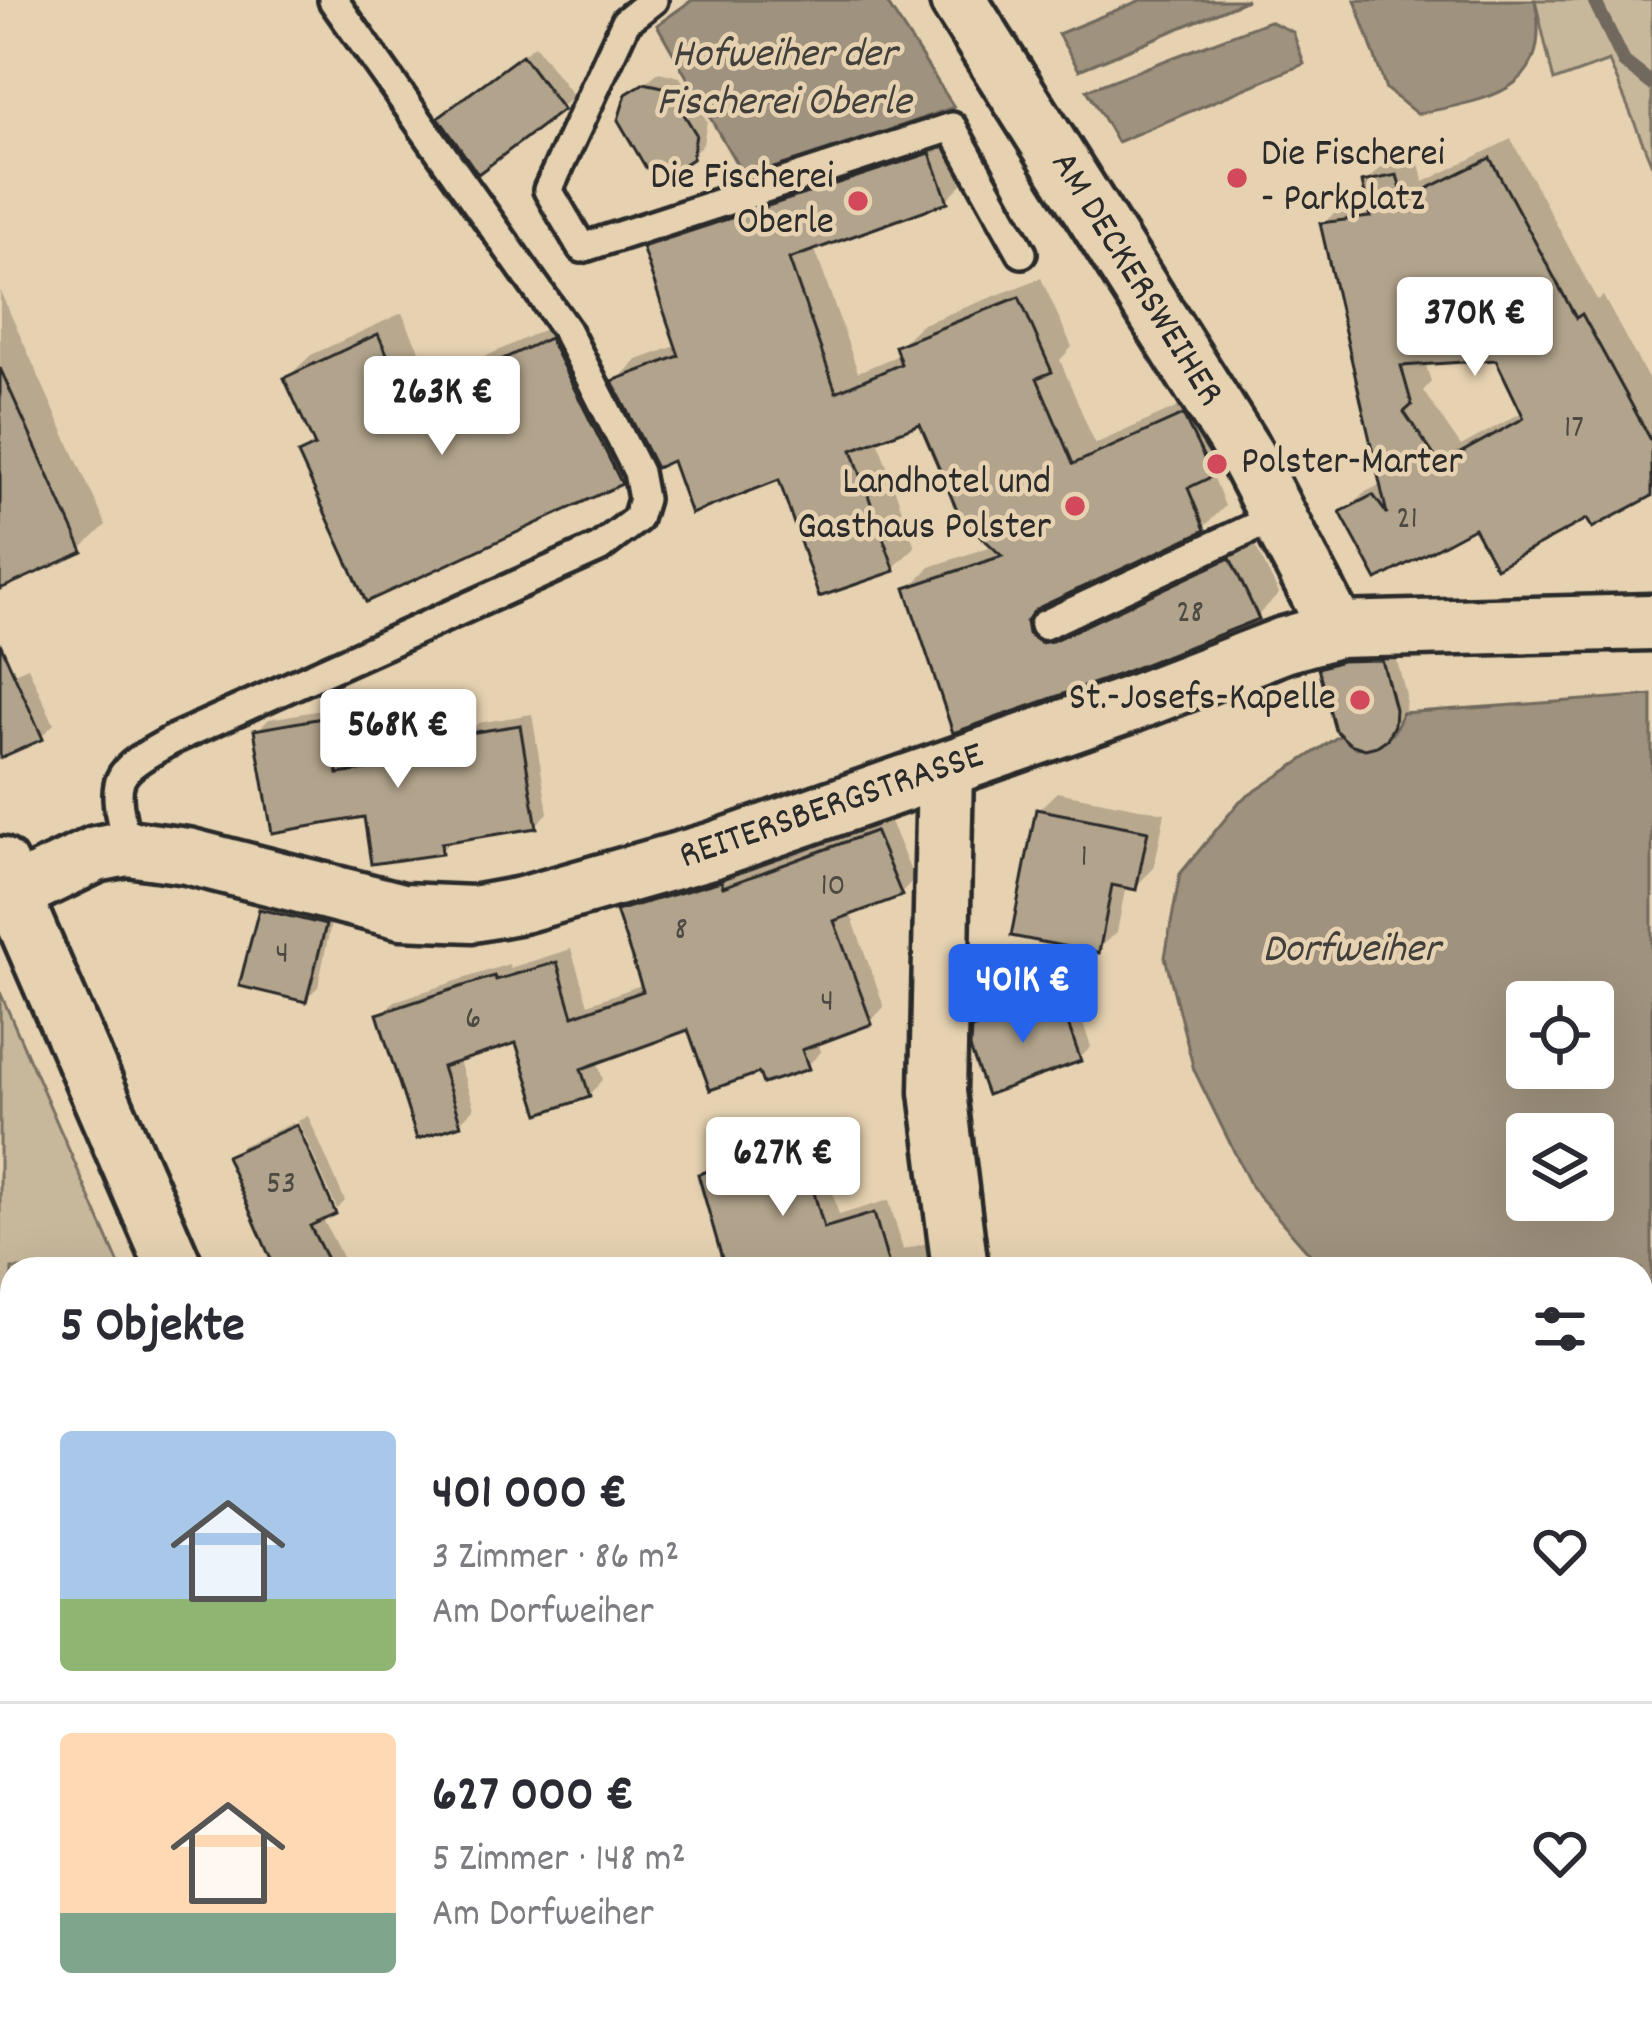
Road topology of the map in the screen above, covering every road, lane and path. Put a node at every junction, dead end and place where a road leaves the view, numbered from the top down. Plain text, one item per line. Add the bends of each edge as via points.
1 (333, 0) edge
2 (653, 0) edge
3 (958, 0) edge
4 (1022, 254) dead end
5 (1278, 516) junction
6 (1652, 622) edge
7 (1044, 625) dead end
8 (1337, 630) junction
9 (945, 770) junction
10 (128, 848) junction
11 (4, 886) edge
12 (171, 1257) edge
13 (959, 1257) edge

1 - 10 lane via 566,331 638,472 643,500 637,519 599,548 130,764 118,779 117,804
2 - 4 lane via 626,21 548,190 582,248 952,127
3 - 5 street, AM DECKERSWEIHER
5 - 7 lane
5 - 8 street, AM DECKERSWEIHER
6 - 8 street, REITERSBERGSTRASSE
8 - 9 street, REITERSBERGSTRASSE
9 - 10 street, REITERSBERGSTRASSE via 714,850 473,914 402,911
9 - 13 street via 938,1092
10 - 11 street, REITERSBERGSTRASSE
11 - 12 street

